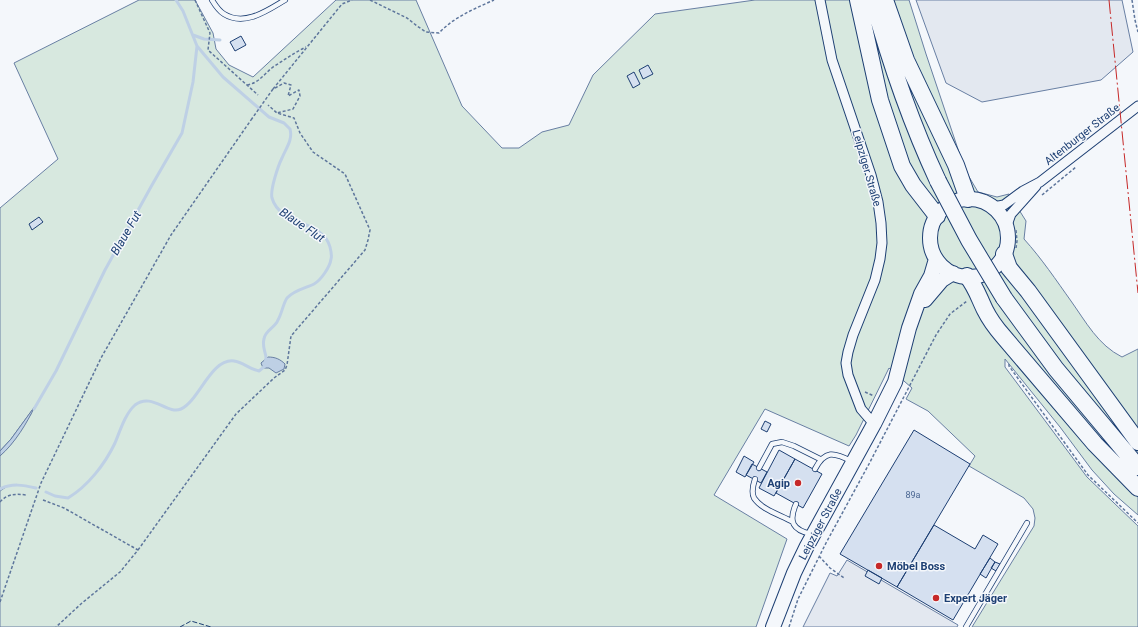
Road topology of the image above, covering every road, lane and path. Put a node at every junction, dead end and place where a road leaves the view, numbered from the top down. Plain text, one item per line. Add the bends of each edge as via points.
1 (195, 0) edge
2 (212, 0) edge
3 (286, 0) edge
4 (352, 0) edge
5 (370, 0) edge
6 (494, 0) edge
7 (820, 0) edge
8 (858, 0) edge
9 (873, 0) edge
10 (885, 0) edge
11 (1132, 0) edge
12 (1138, 32) edge
13 (307, 46) junction
14 (247, 85) junction
15 (274, 89) junction
16 (258, 95) dead end
17 (268, 105) dead end
18 (1138, 106) edge
19 (276, 113) junction
20 (1082, 163) dead end
21 (1040, 182) junction
22 (1039, 197) dead end
23 (968, 199) junction
24 (992, 207) junction
25 (937, 216) junction
26 (1011, 228) junction
27 (1009, 253) junction
28 (936, 259) junction
29 (960, 275) junction
30 (978, 294) junction
31 (916, 312) junction
32 (1009, 343) junction
33 (874, 424) junction
34 (1138, 442) edge
35 (820, 459) junction
36 (853, 462) junction
37 (1138, 467) edge
38 (759, 468) dead end
39 (814, 469) dead end
40 (754, 479) dead end
41 (1138, 488) edge
42 (27, 495) dead end
43 (43, 500) dead end
44 (0, 502) edge
45 (796, 504) dead end
46 (793, 522) junction
47 (1027, 523) dead end
48 (1138, 523) edge
49 (814, 535) junction
50 (138, 550) junction
51 (819, 556) junction
52 (844, 578) dead end
53 (0, 602) edge
54 (56, 627) edge
55 (773, 627) edge
56 (788, 627) edge
57 (966, 627) edge

1 - 14 path via 210,32 208,50
2 - 3 lane via 224,15 242,19 251,18
4 - 13 path via 342,4
5 - 6 path via 407,18 426,32 439,33 457,17
7 - 33 street, Leipziger Straße via 832,60 878,202 882,243 880,258 875,280 846,363 861,409
8 - 25 highway via 880,100 902,166
9 - 37 highway, bridge via 902,95 918,137 969,240 1004,298 1056,369
10 - 23 highway via 906,60 956,165
11 - 12 path
13 - 14 path via 272,68 258,81
13 - 15 path
14 - 16 path
15 - 19 path via 284,83 291,84 288,96 299,90 300,96 293,109
15 - 53 path, bridge via 171,235 101,358 41,483
17 - 19 path
18 - 21 street, Altenburger Straße
19 - 50 path via 294,118 300,133 313,152 345,174 370,230 365,250 291,336 288,365 285,370 236,414
20 - 22 path
21 - 24 street, Altenburger Straße via 1004,205
21 - 26 street, Altenburger Straße via 1011,214
23 - 24 main road via 981,201
23 - 25 main road via 954,202
24 - 26 main road
25 - 28 main road via 932,224 930,242
26 - 27 main road via 1007,241
26 - 27 path via 1017,241
27 - 29 main road via 989,271 976,276
27 - 34 highway via 1009,268
28 - 29 main road via 941,265
28 - 31 main road, Leipziger Straße
29 - 30 highway via 973,284
29 - 31 main road, Leipziger Straße via 938,284
30 - 32 highway via 992,323
30 - 51 path via 950,314 936,335
31 - 33 main road, Leipziger Straße via 909,328 895,382
32 - 41 highway via 1095,444
32 - 48 path via 1009,366 1088,475
33 - 36 main road, Leipziger Straße
35 - 36 lane via 839,454
35 - 38 lane via 782,442 772,444
35 - 39 lane
36 - 49 main road, Leipziger Straße
40 - 46 lane via 754,498 765,508
42 - 44 path via 9,495
43 - 50 path via 64,508
45 - 46 lane via 792,513
46 - 49 lane via 801,532
47 - 57 lane
49 - 55 main road, Leipziger Straße via 794,573
50 - 54 path via 120,572
51 - 52 path
51 - 56 path via 798,599

